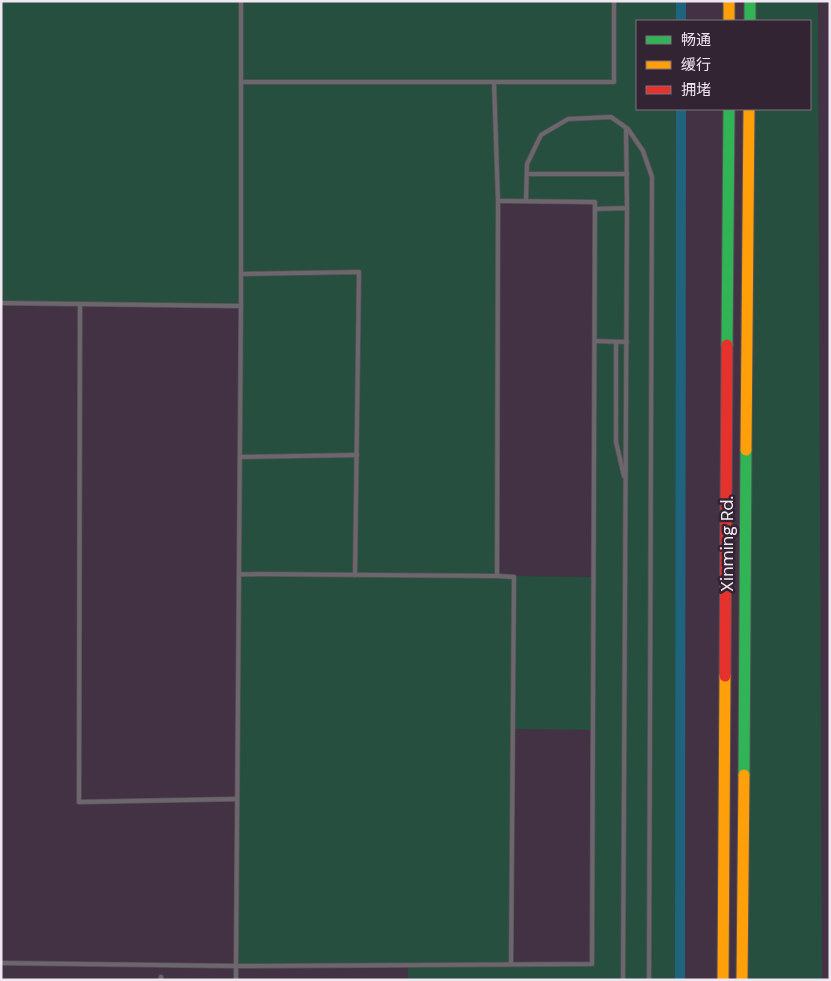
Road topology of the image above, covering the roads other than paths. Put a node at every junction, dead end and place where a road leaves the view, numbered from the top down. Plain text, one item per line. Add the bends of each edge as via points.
1 (241, 1) edge
2 (614, 1) edge
3 (729, 1) edge
4 (750, 1) edge
5 (729, 20) edge
6 (750, 20) edge
7 (241, 82) junction
8 (494, 82) junction
9 (729, 110) edge
10 (749, 110) edge
11 (626, 128) junction
12 (527, 174) junction
13 (627, 174) junction
14 (498, 201) junction
15 (526, 201) junction
16 (627, 208) junction
17 (595, 209) junction
18 (241, 274) junction
19 (1, 303) edge
20 (80, 304) junction
21 (240, 306) junction
22 (595, 341) junction
23 (616, 342) junction
24 (627, 342) junction
25 (357, 455) junction
26 (240, 457) junction
27 (626, 482) junction
28 (239, 574) junction
29 (356, 575) junction
30 (497, 576) junction
31 (237, 799) junction
32 (1, 963) edge
33 (511, 964) junction
34 (236, 966) junction
35 (236, 980) edge
36 (623, 980) edge
37 (649, 980) edge
38 (723, 980) edge
39 (742, 980) edge

1 - 7 lane
2 - 8 lane via 614,82
3 - 5 main road
4 - 6 main road
7 - 8 lane
7 - 18 lane
8 - 14 lane
9 - 38 main road, Xinming Rd.
10 - 39 main road, Xinming Rd.
11 - 12 lane via 610,117 568,119 541,135 527,164
11 - 13 lane
11 - 37 lane via 643,151 652,177
12 - 13 lane
12 - 15 lane
13 - 16 lane
14 - 15 lane
14 - 30 lane
15 - 17 lane via 595,202
16 - 17 lane
16 - 24 lane
17 - 22 lane
18 - 21 lane
18 - 25 lane via 359,272
19 - 20 lane
20 - 21 lane
20 - 31 lane via 79,802
21 - 26 lane
22 - 23 lane
22 - 33 lane via 592,964
23 - 24 lane
23 - 27 lane via 616,442
24 - 27 lane
25 - 26 lane
25 - 29 lane
26 - 28 lane
27 - 36 lane
28 - 29 lane
28 - 31 lane
29 - 30 lane
30 - 33 lane via 514,577
31 - 34 lane
32 - 34 lane
33 - 34 lane
34 - 35 lane

